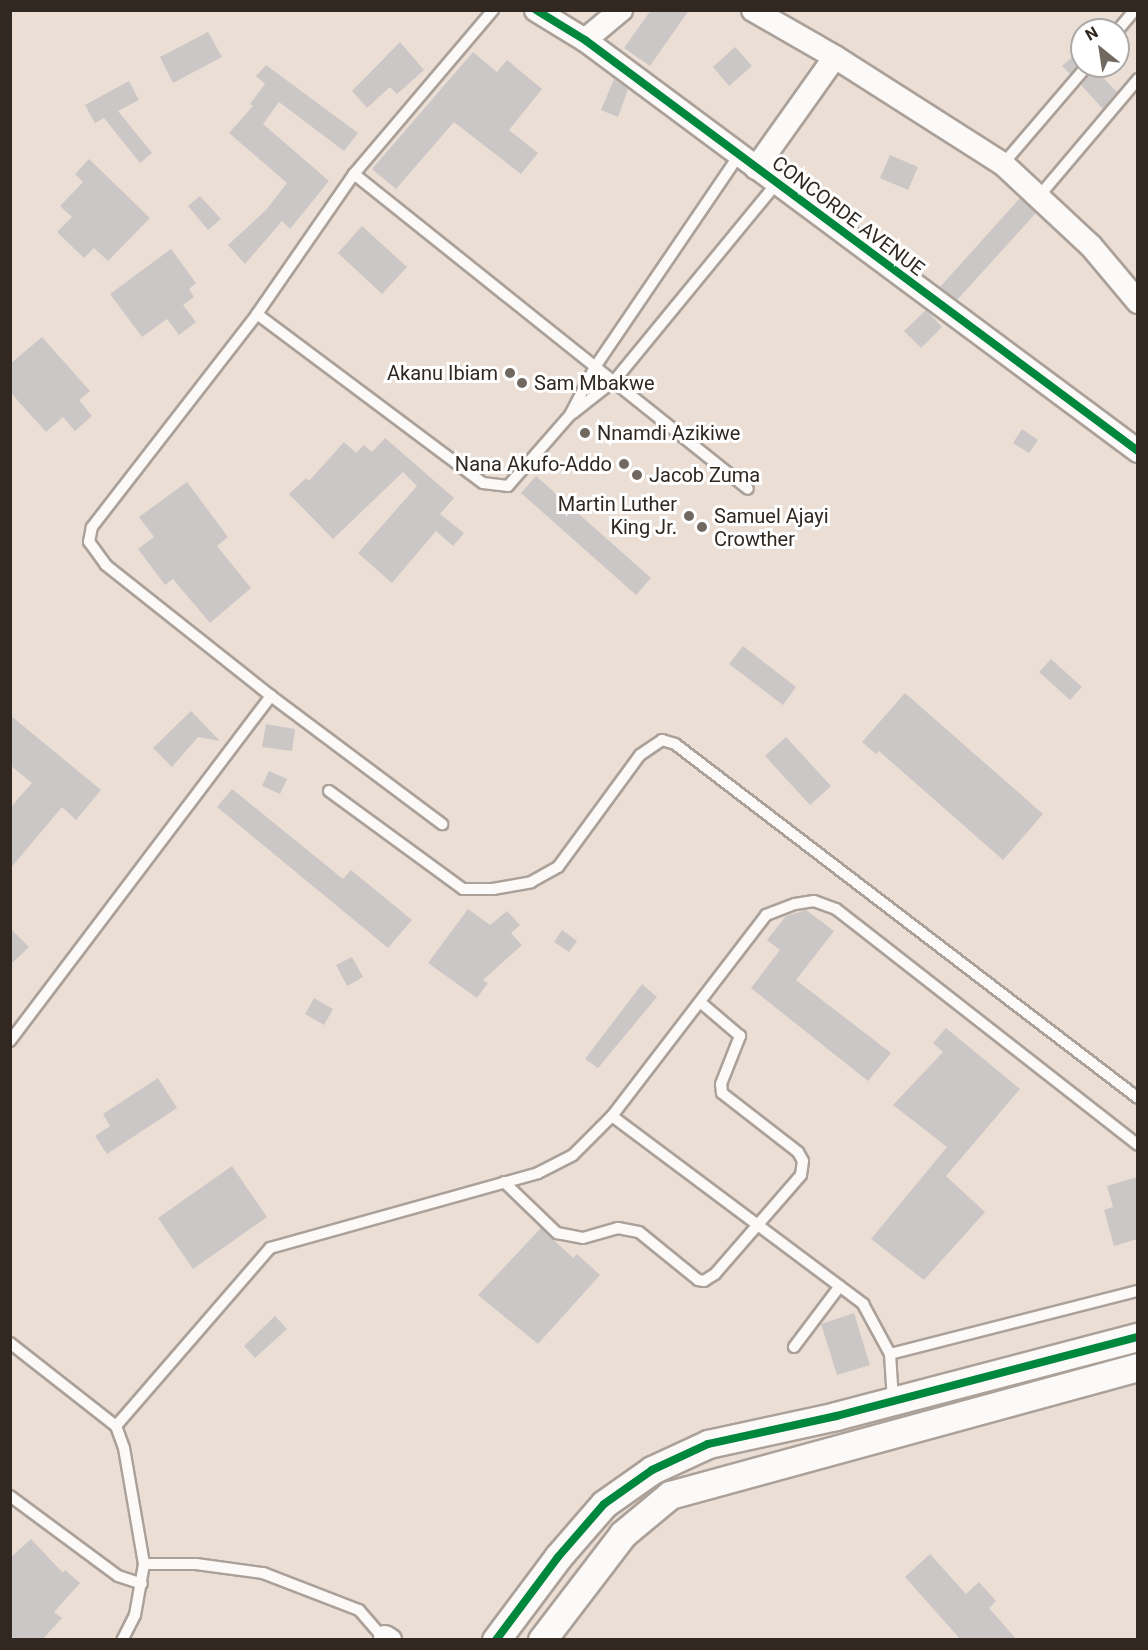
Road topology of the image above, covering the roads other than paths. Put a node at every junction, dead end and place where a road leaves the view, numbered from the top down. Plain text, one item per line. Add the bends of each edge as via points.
1 (494, 10) edge
2 (536, 10) edge
3 (621, 10) edge
4 (753, 10) edge
5 (585, 40) junction
6 (835, 57) junction
7 (1077, 78) edge
8 (1137, 79) edge
9 (748, 161) junction
10 (1003, 164) junction
11 (354, 174) junction
12 (777, 183) junction
13 (1040, 195) junction
14 (1137, 302) edge
15 (257, 314) junction
16 (595, 367) junction
17 (615, 380) junction
18 (570, 415) junction
19 (1137, 451) edge
20 (748, 489) dead end
21 (271, 696) junction
22 (329, 791) dead end
23 (442, 824) dead end
24 (700, 1002) junction
25 (10, 1041) edge
26 (1137, 1098) edge
27 (612, 1116) junction
28 (1137, 1145) edge
29 (504, 1182) junction
30 (759, 1226) junction
31 (840, 1286) junction
32 (1137, 1291) edge
33 (1137, 1337) edge
34 (10, 1343) edge
35 (794, 1347) dead end
36 (890, 1354) junction
37 (1137, 1367) edge
38 (893, 1401) junction
39 (116, 1426) junction
40 (628, 1487) junction
41 (10, 1496) edge
42 (645, 1513) junction
43 (144, 1564) junction
44 (142, 1584) junction
45 (386, 1639) edge
46 (122, 1640) edge
47 (496, 1640) edge
48 (542, 1640) edge

1 - 11 lane
2 - 5 street, CONCORDE AVENUE
3 - 5 street
4 - 6 street
5 - 9 street, CONCORDE AVENUE
6 - 9 street
6 - 10 street
7 - 10 lane
8 - 13 lane
9 - 12 street, CONCORDE AVENUE
9 - 16 lane
10 - 13 street
11 - 15 lane
11 - 16 lane
12 - 17 lane
12 - 19 street, CONCORDE AVENUE
13 - 14 street via 1091,246
15 - 18 lane via 483,483 508,486
15 - 21 lane via 92,527 89,543 106,565
16 - 17 lane
16 - 18 lane
17 - 18 lane
17 - 20 lane
21 - 23 lane
21 - 25 lane
22 - 26 lane via 463,889 493,889 531,882 558,867 640,755 662,740 675,744
24 - 27 lane
24 - 28 lane via 766,915 814,901 836,909
24 - 30 lane via 740,1036 721,1084 722,1093 798,1152 803,1161 801,1175
27 - 29 lane via 573,1155 538,1173
27 - 30 lane
29 - 30 lane via 557,1233 583,1238 618,1228 639,1232 704,1281 716,1274
29 - 39 lane via 270,1248
30 - 31 lane
31 - 35 lane
31 - 36 lane via 869,1312
32 - 36 lane
33 - 38 street
34 - 39 lane
36 - 38 lane
37 - 42 street via 698,1485 670,1495
38 - 40 street via 708,1444 652,1470
39 - 43 lane via 124,1448
40 - 42 street
40 - 47 street via 604,1504 558,1557
41 - 44 lane via 118,1576
42 - 48 street via 623,1534
43 - 44 lane
43 - 45 lane via 196,1564 263,1573 359,1610
44 - 46 lane via 135,1615

